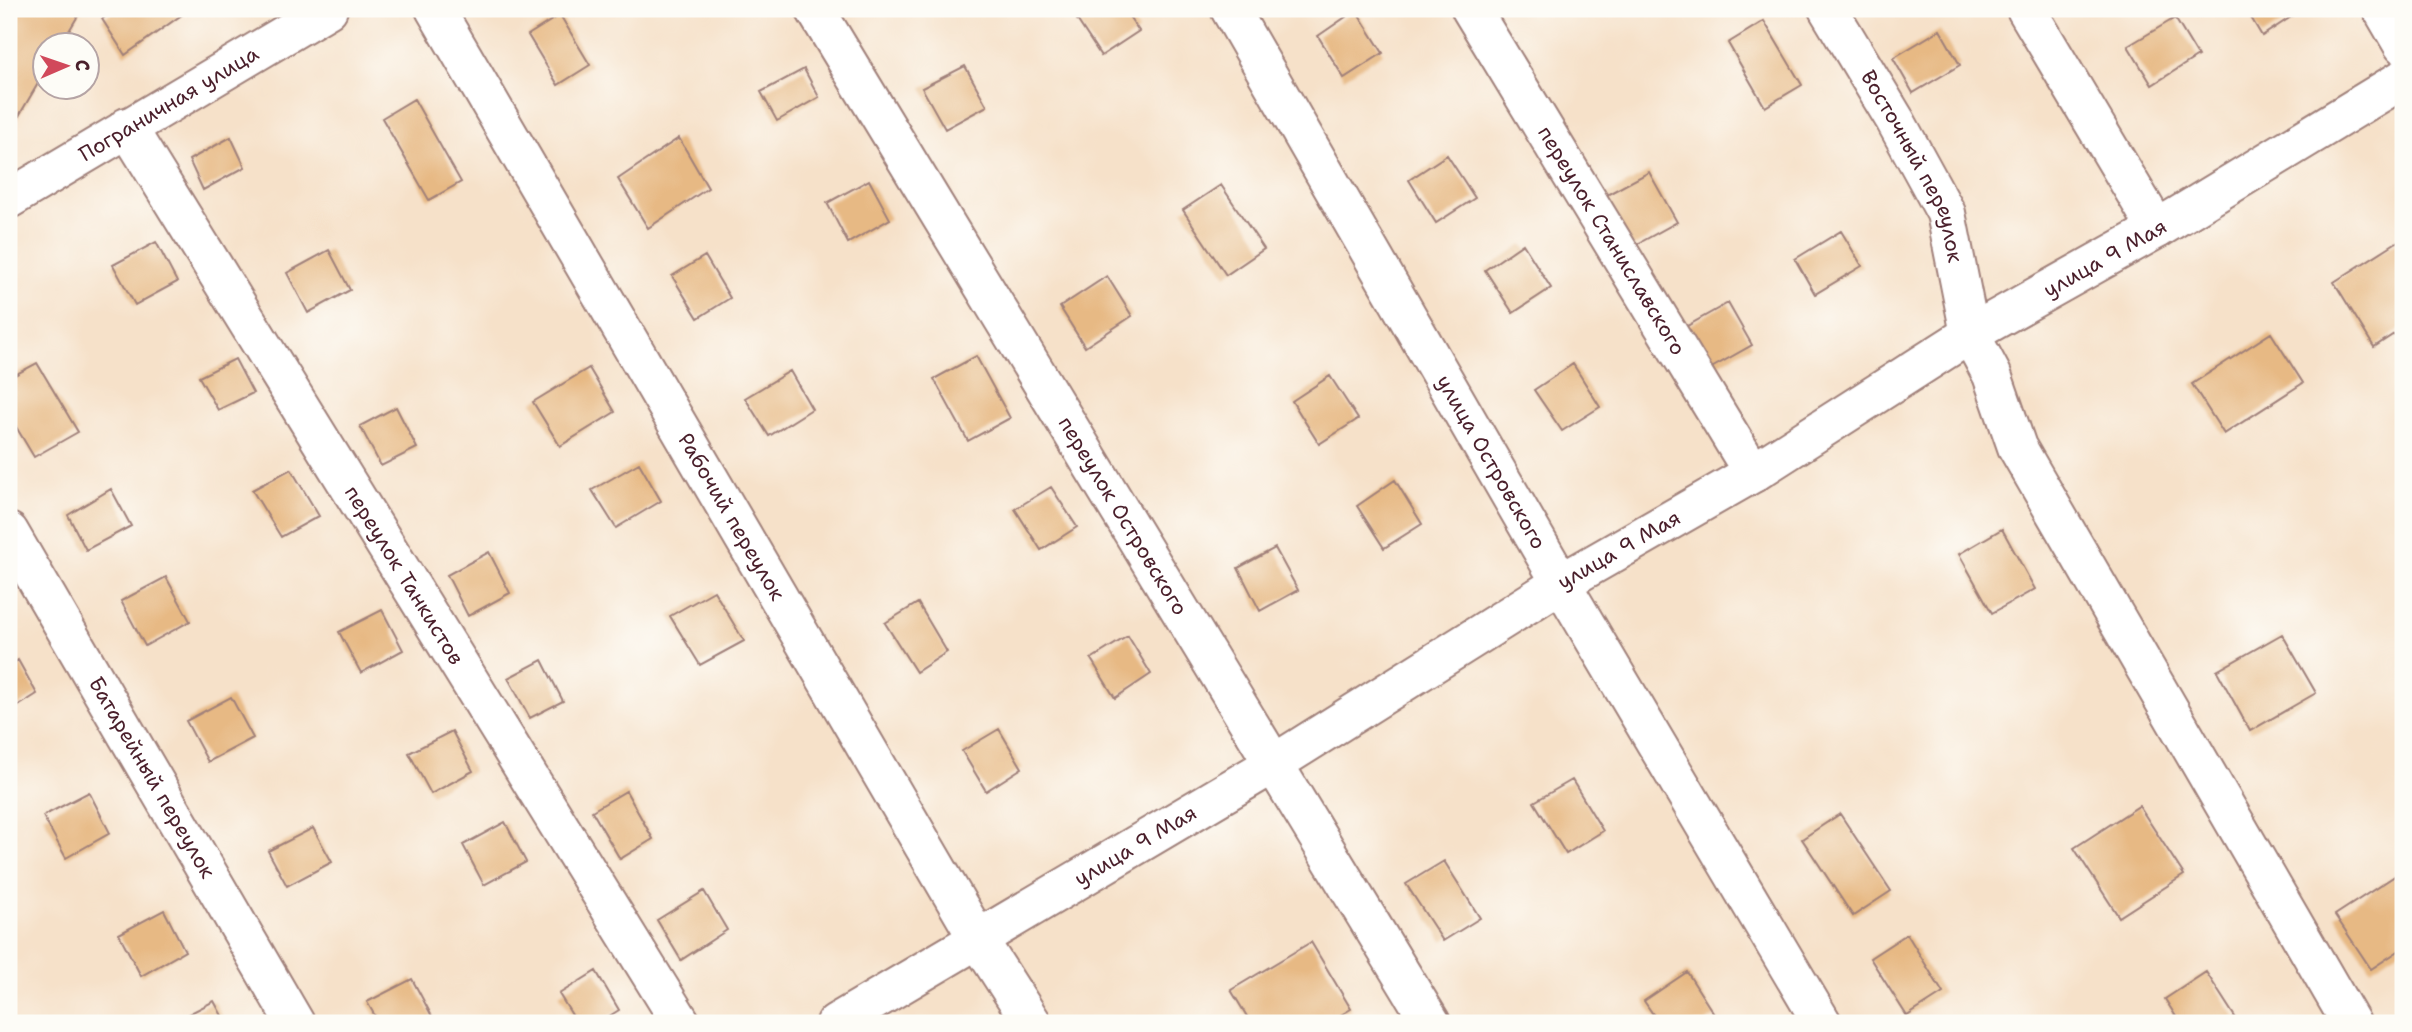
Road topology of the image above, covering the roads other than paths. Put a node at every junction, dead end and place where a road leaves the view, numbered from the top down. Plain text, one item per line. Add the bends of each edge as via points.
1 (328, 9) edge
2 (435, 9) edge
3 (815, 9) edge
4 (1230, 9) edge
5 (1471, 9) edge
6 (1828, 9) edge
7 (2026, 9) edge
8 (2382, 9) edge
9 (2403, 45) edge
10 (2403, 79) edge
11 (127, 127) junction
12 (9, 199) edge
13 (2157, 229) junction
14 (1970, 334) junction
15 (1753, 472) junction
16 (9, 532) edge
17 (1561, 583) junction
18 (1275, 763) junction
19 (978, 939) junction
20 (295, 1023) edge
21 (681, 1023) edge
22 (836, 1023) edge
23 (1032, 1023) edge
24 (1431, 1023) edge
25 (1822, 1023) edge
26 (2351, 1023) edge

1 - 11 street, Пограничная улица
2 - 19 street, Рабочий переулок
3 - 18 street, переулок Островского
4 - 17 street, улица Островского
5 - 15 street, переулок Станиславского
6 - 14 street, Восточный переулок via 1946,213
7 - 13 street
8 - 9 street
10 - 13 street, улица 9 Мая
11 - 12 street, Пограничная улица
11 - 21 street, переулок Танкистов
13 - 14 street, улица 9 Мая
14 - 15 street, улица 9 Мая
14 - 26 street, Восточный переулок via 1992,375 2017,447
15 - 17 street, улица 9 Мая
16 - 20 street, Батарейный переулок
17 - 18 street, улица 9 Мая
17 - 25 street, улица Островского
18 - 19 street, улица 9 Мая
18 - 24 street, переулок Островского
19 - 22 street, улица 9 Мая
19 - 23 street, Рабочий переулок

